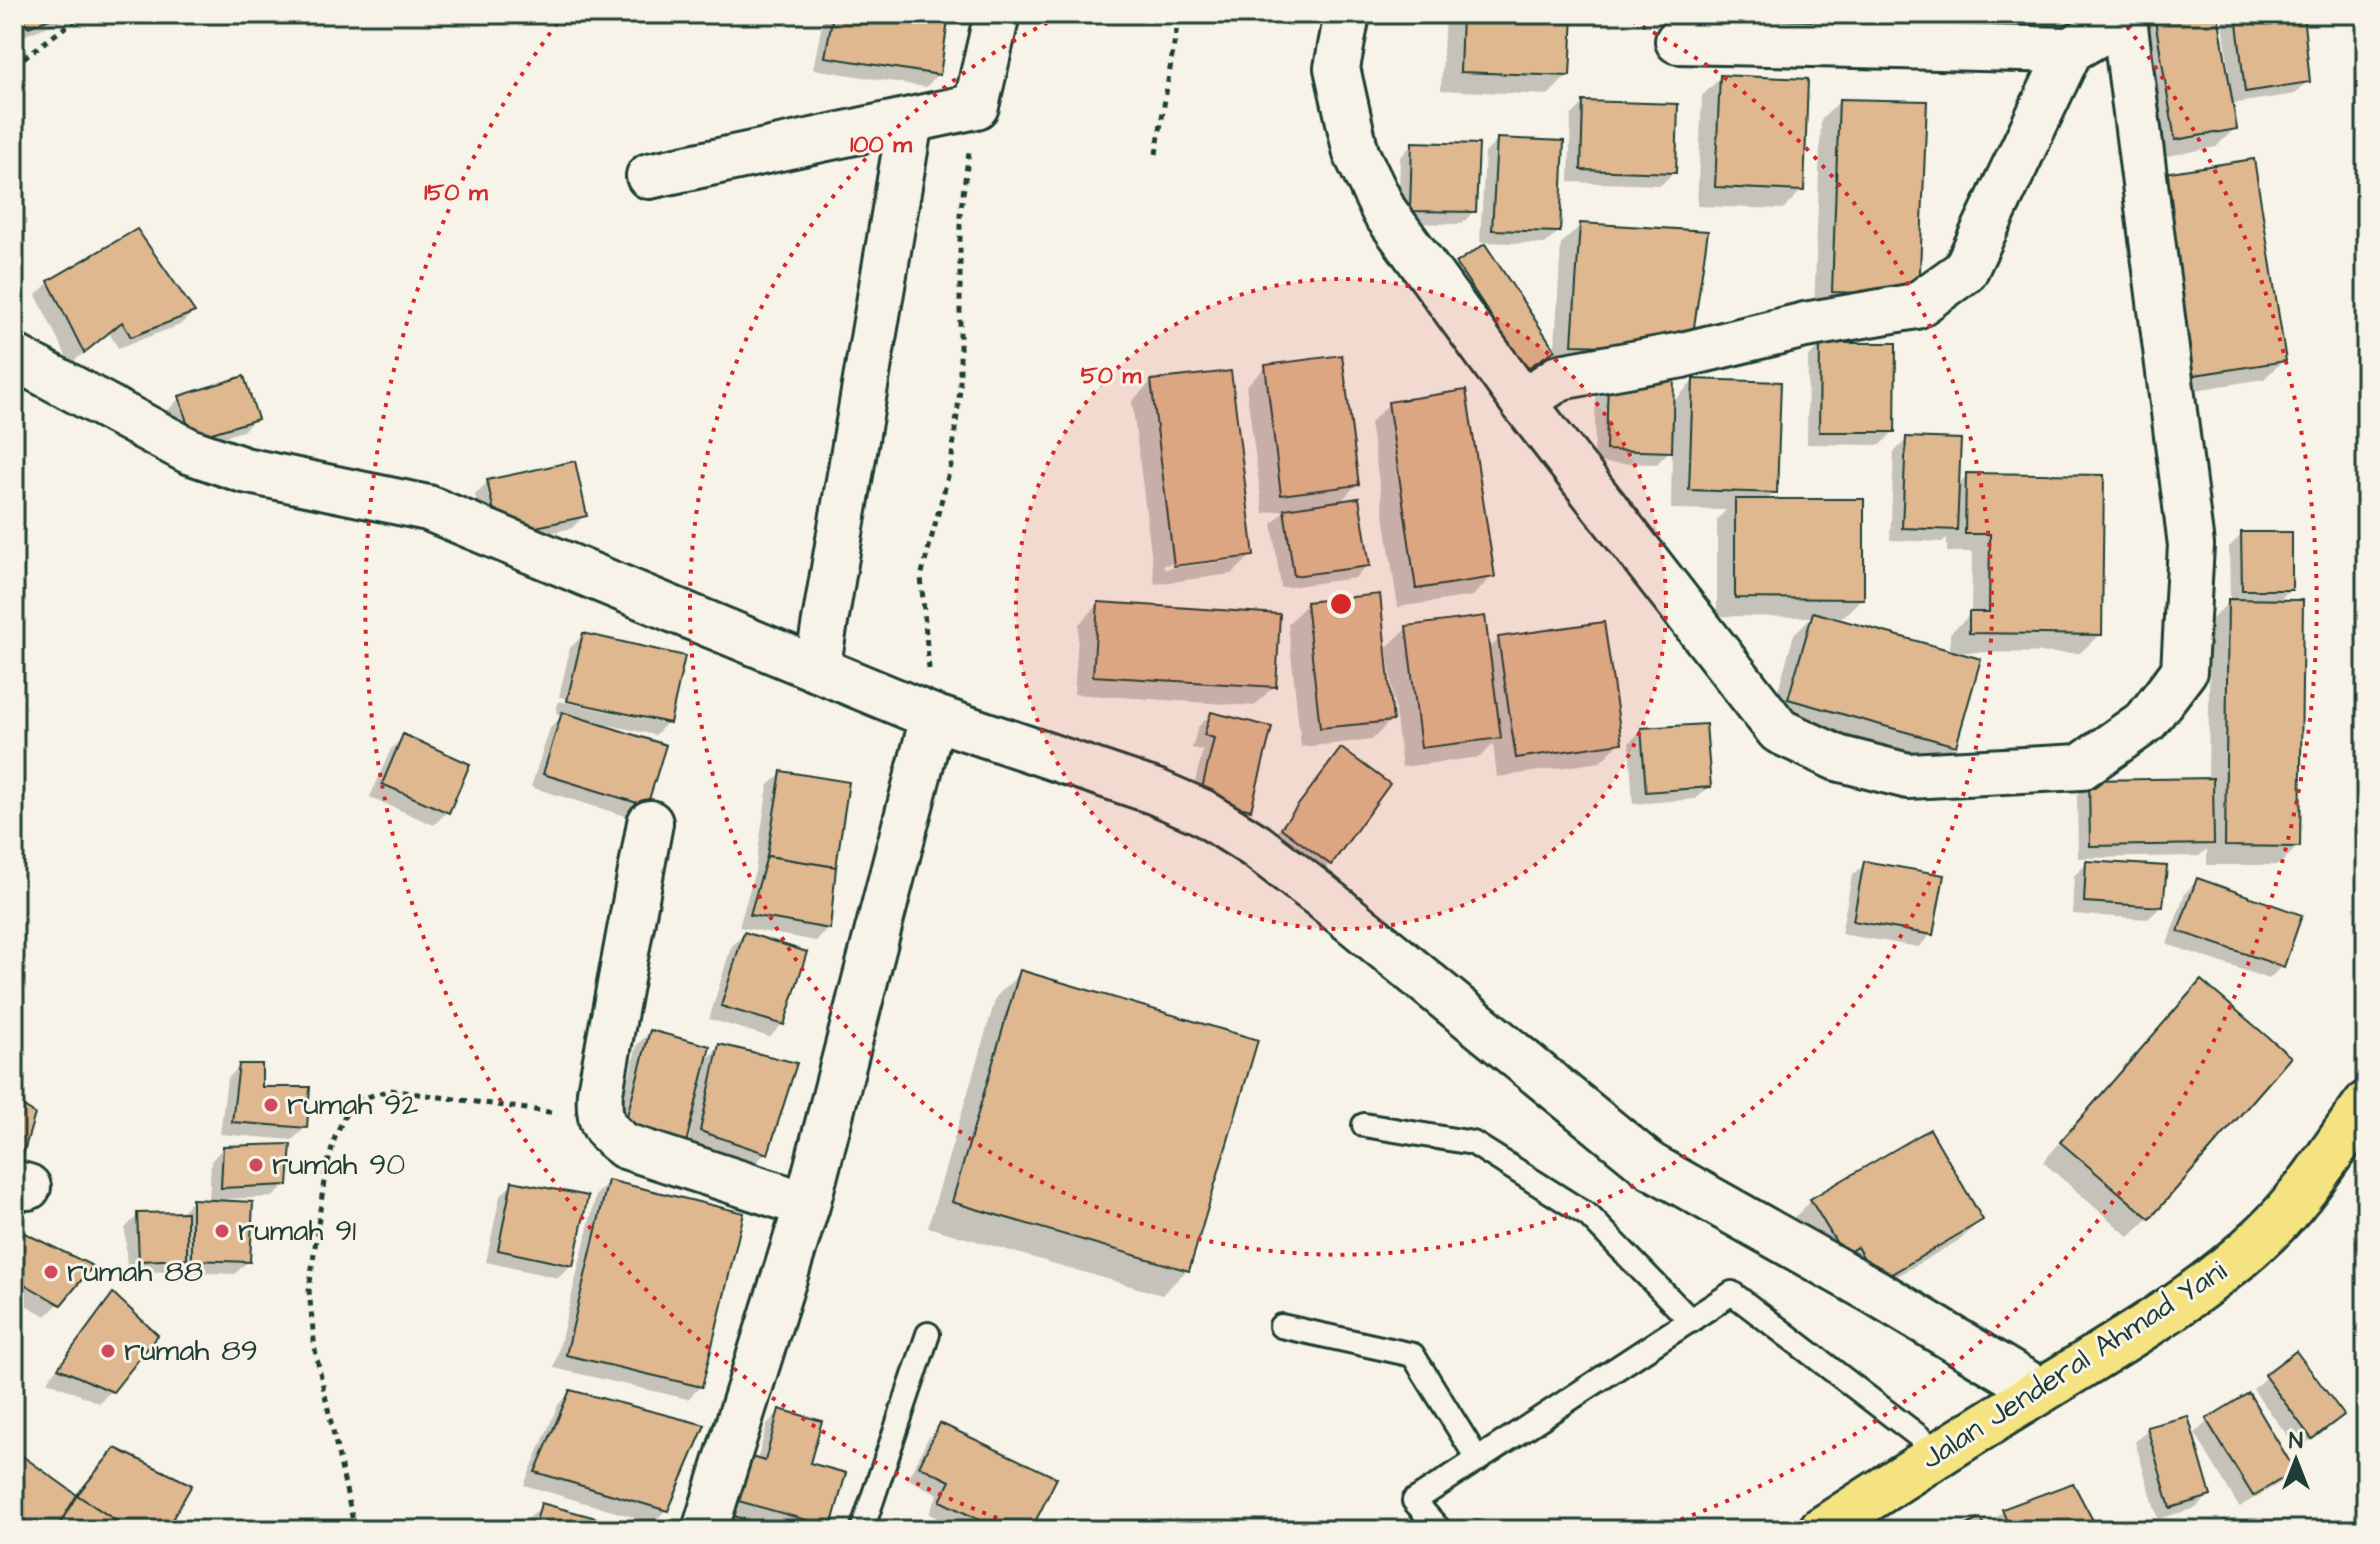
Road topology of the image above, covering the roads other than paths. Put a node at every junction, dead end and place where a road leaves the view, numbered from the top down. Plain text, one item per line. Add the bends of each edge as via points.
1 (997, 14) edge
2 (1347, 14) edge
3 (2125, 16) edge
4 (1678, 41) dead end
5 (2070, 50) junction
6 (910, 121) junction
7 (649, 176) dead end
8 (14, 357) edge
9 (1523, 402) junction
10 (817, 669) junction
11 (933, 717) junction
12 (650, 823) dead end
13 (2366, 1104) edge
14 (1364, 1125) dead end
15 (807, 1205) junction
16 (1691, 1321) junction
17 (1281, 1326) dead end
18 (928, 1334) dead end
19 (2040, 1391) junction
20 (1939, 1452) junction
21 (1478, 1460) junction
22 (705, 1530) edge
23 (862, 1530) edge
24 (1440, 1530) edge
25 (1821, 1530) edge

1 - 6 street via 976,106
2 - 9 street via 1337,68 1356,153 1384,211
3 - 5 street
3 - 9 street via 2191,545 2187,624 2184,671 2146,721 2081,767 1908,776 1837,758 1779,731
4 - 5 street
5 - 9 street via 1965,271 1916,306 1560,377
6 - 7 street
6 - 10 street
8 - 10 street via 189,451 244,470 428,508
10 - 11 street
11 - 15 street
11 - 19 street via 1202,812 1320,895 1651,1166
12 - 15 street via 598,1118 625,1146
13 - 19 highway, Jalan Jenderal Ahmad Yani via 2289,1209 2240,1256 2177,1306
14 - 16 lane via 1473,1143 1589,1216
15 - 22 street
16 - 20 lane via 1732,1293
16 - 21 lane
17 - 21 lane via 1413,1355
18 - 23 lane
19 - 20 highway, Jalan Jenderal Ahmad Yani
20 - 25 highway, Jalan Jenderal Ahmad Yani
21 - 24 lane via 1414,1501

